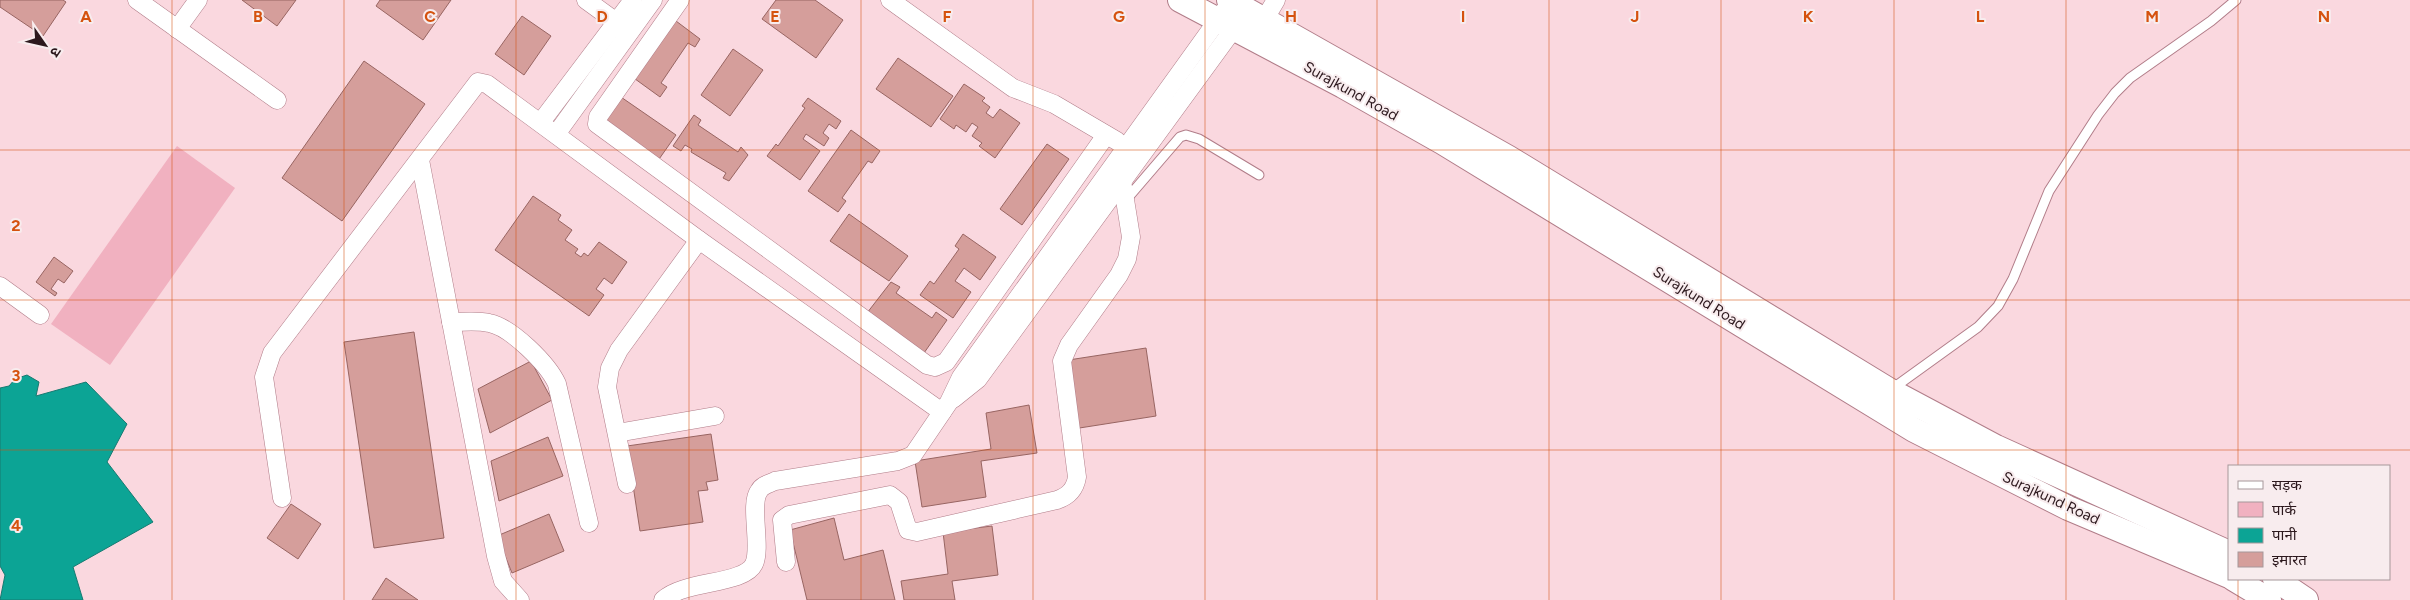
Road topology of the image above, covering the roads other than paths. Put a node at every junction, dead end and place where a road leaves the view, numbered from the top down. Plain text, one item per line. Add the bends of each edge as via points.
1 (137, 0) edge
2 (198, 0) edge
3 (586, 0) edge
4 (633, 0) edge
5 (653, 0) edge
6 (680, 0) edge
7 (890, 0) edge
8 (1180, 0) edge
9 (1276, 0) edge
10 (2236, 0) edge
11 (1237, 13) edge
12 (623, 27) junction
13 (177, 29) junction
14 (277, 100) dead end
15 (541, 122) junction
16 (557, 133) junction
17 (1106, 135) junction
18 (1134, 150) junction
19 (420, 160) junction
20 (1259, 175) dead end
21 (1122, 181) junction
22 (1125, 201) junction
23 (699, 240) junction
24 (0, 286) edge
25 (40, 315) dead end
26 (450, 322) junction
27 (1889, 390) junction
28 (945, 407) junction
29 (715, 416) dead end
30 (617, 433) junction
31 (627, 484) dead end
32 (282, 498) dead end
33 (589, 523) dead end
34 (2228, 553) edge
35 (786, 562) dead end
36 (2228, 576) edge
37 (2236, 580) edge
38 (2276, 580) edge
39 (520, 600) edge
40 (662, 600) edge
41 (2269, 600) edge
42 (2306, 600) edge

1 - 13 street
2 - 13 street
3 - 12 street
4 - 12 street
5 - 12 street
6 - 17 street via 598,117 597,124 935,368 946,362
7 - 17 street via 1013,88 1054,104
8 - 11 main road, Surajkund Road
9 - 11 street
10 - 27 lane via 2130,78 2115,93 2098,114 2050,191 2014,279 1998,306 1978,327
11 - 18 street
11 - 27 main road, Surajkund Road via 1508,158
11 - 36 main road, Surajkund Road via 1914,430 2060,504
12 - 15 street
12 - 16 street
13 - 14 street
15 - 16 street
15 - 19 street via 486,84 478,82
16 - 23 street
17 - 18 street
18 - 21 street
18 - 28 street via 961,377
19 - 26 street
19 - 32 street via 278,344 267,363 264,377
20 - 22 lane via 1199,139 1186,135 1180,137
21 - 22 street
21 - 28 street via 978,379
22 - 35 street via 1131,238 1127,259 1069,345 1062,361 1077,476 1068,495 917,532 908,530 899,502 890,495 789,515 782,520 781,526
23 - 28 street
23 - 30 street via 613,359 607,387
24 - 25 street
26 - 33 street via 495,325 535,353 549,368 557,384
26 - 39 street via 496,556 504,581
27 - 34 main road, Surajkund Road via 2014,455
28 - 40 street via 913,455 905,460 764,486 756,495 756,559 750,570 740,576 675,590
29 - 30 street
30 - 31 street
37 - 41 main road
38 - 42 main road

